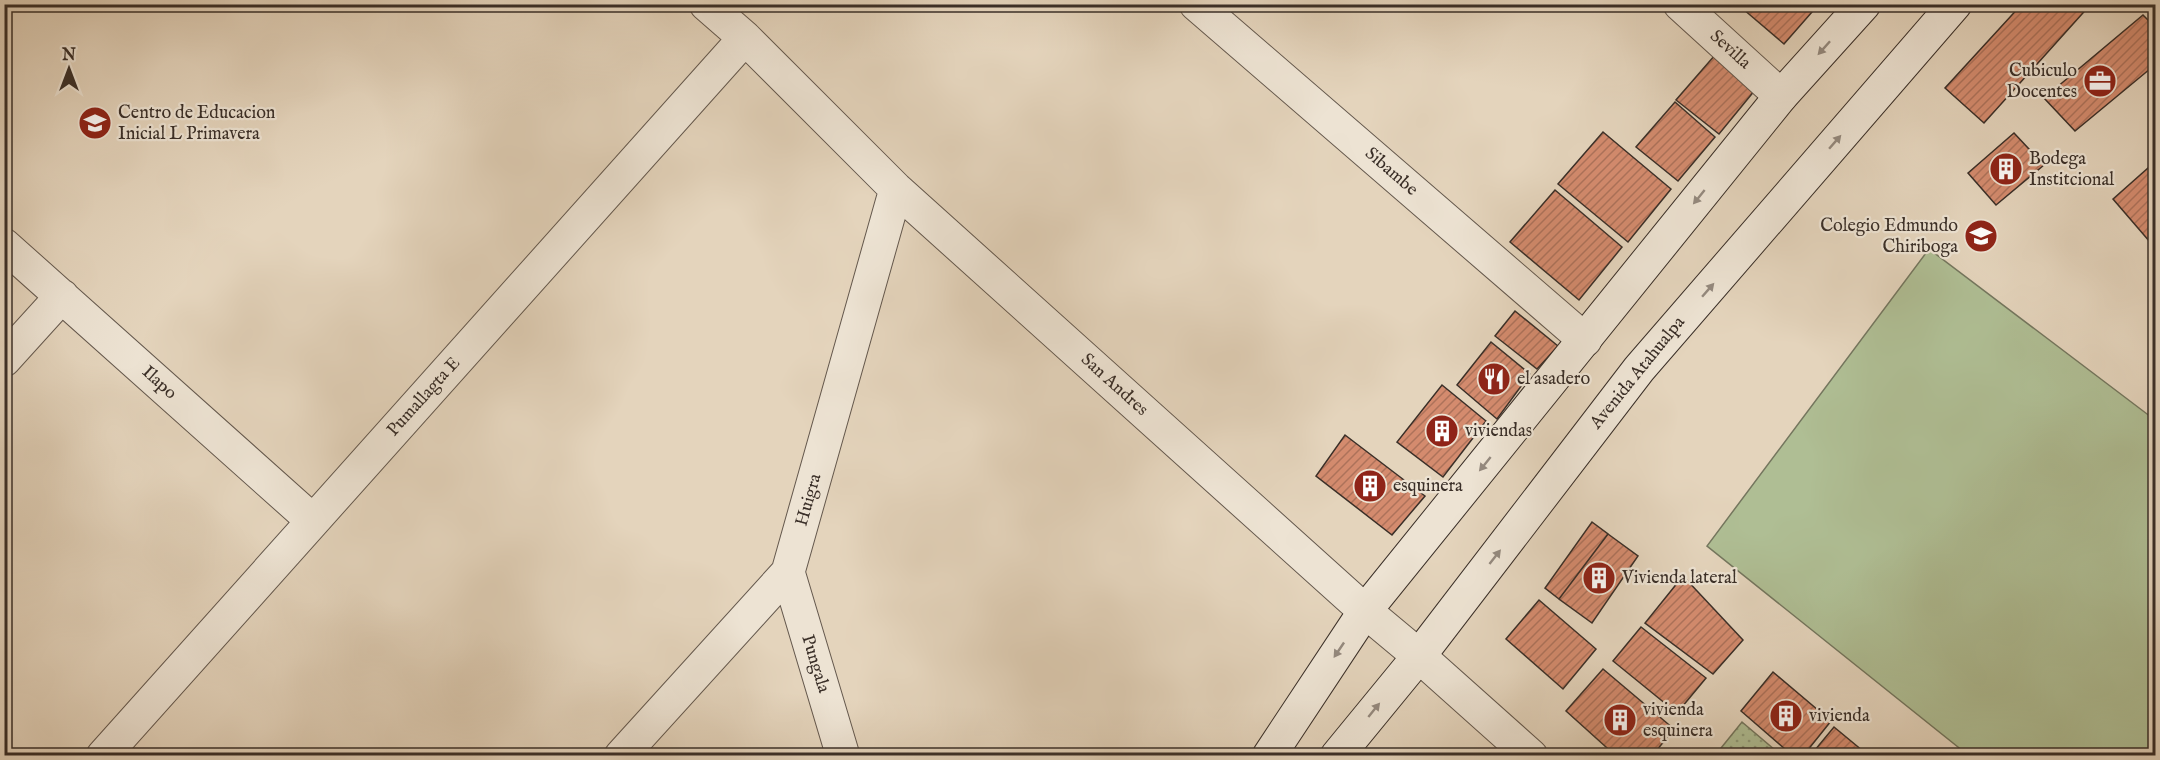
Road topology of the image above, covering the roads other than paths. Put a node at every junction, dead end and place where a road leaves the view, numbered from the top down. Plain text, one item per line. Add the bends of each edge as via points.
1 (706, 4) edge
2 (1196, 4) edge
3 (1680, 4) edge
4 (1864, 4) edge
5 (1955, 4) edge
6 (745, 38) junction
7 (1781, 96) junction
8 (896, 189) junction
9 (4, 244) edge
10 (62, 296) junction
11 (1585, 340) junction
12 (4, 360) edge
13 (313, 521) junction
14 (788, 572) junction
15 (1365, 611) junction
16 (1419, 656) junction
17 (103, 756) edge
18 (621, 756) edge
19 (843, 756) edge
20 (1269, 756) edge
21 (1337, 756) edge
22 (1531, 756) edge

1 - 6 street, San Andres
2 - 11 street, Sibambe
3 - 7 street, Sevilla
4 -> 7 street
16 -> 5 street, Avenida Atahualpa via 1639,369
6 - 8 street, San Andres
6 - 13 street, Pumallagta E
7 -> 11 street
8 - 14 street, Huigra
8 - 15 street, San Andres
9 - 10 street, Ilapo
10 - 12 street
10 - 13 street, Ilapo
11 -> 15 street
13 - 17 street, Pumallagta E
14 - 18 street, Huigra
14 - 19 street, Pungala
15 - 16 street, San Andres
15 -> 20 street
21 -> 16 street, Avenida Atahualpa
16 - 22 street, San Andres

